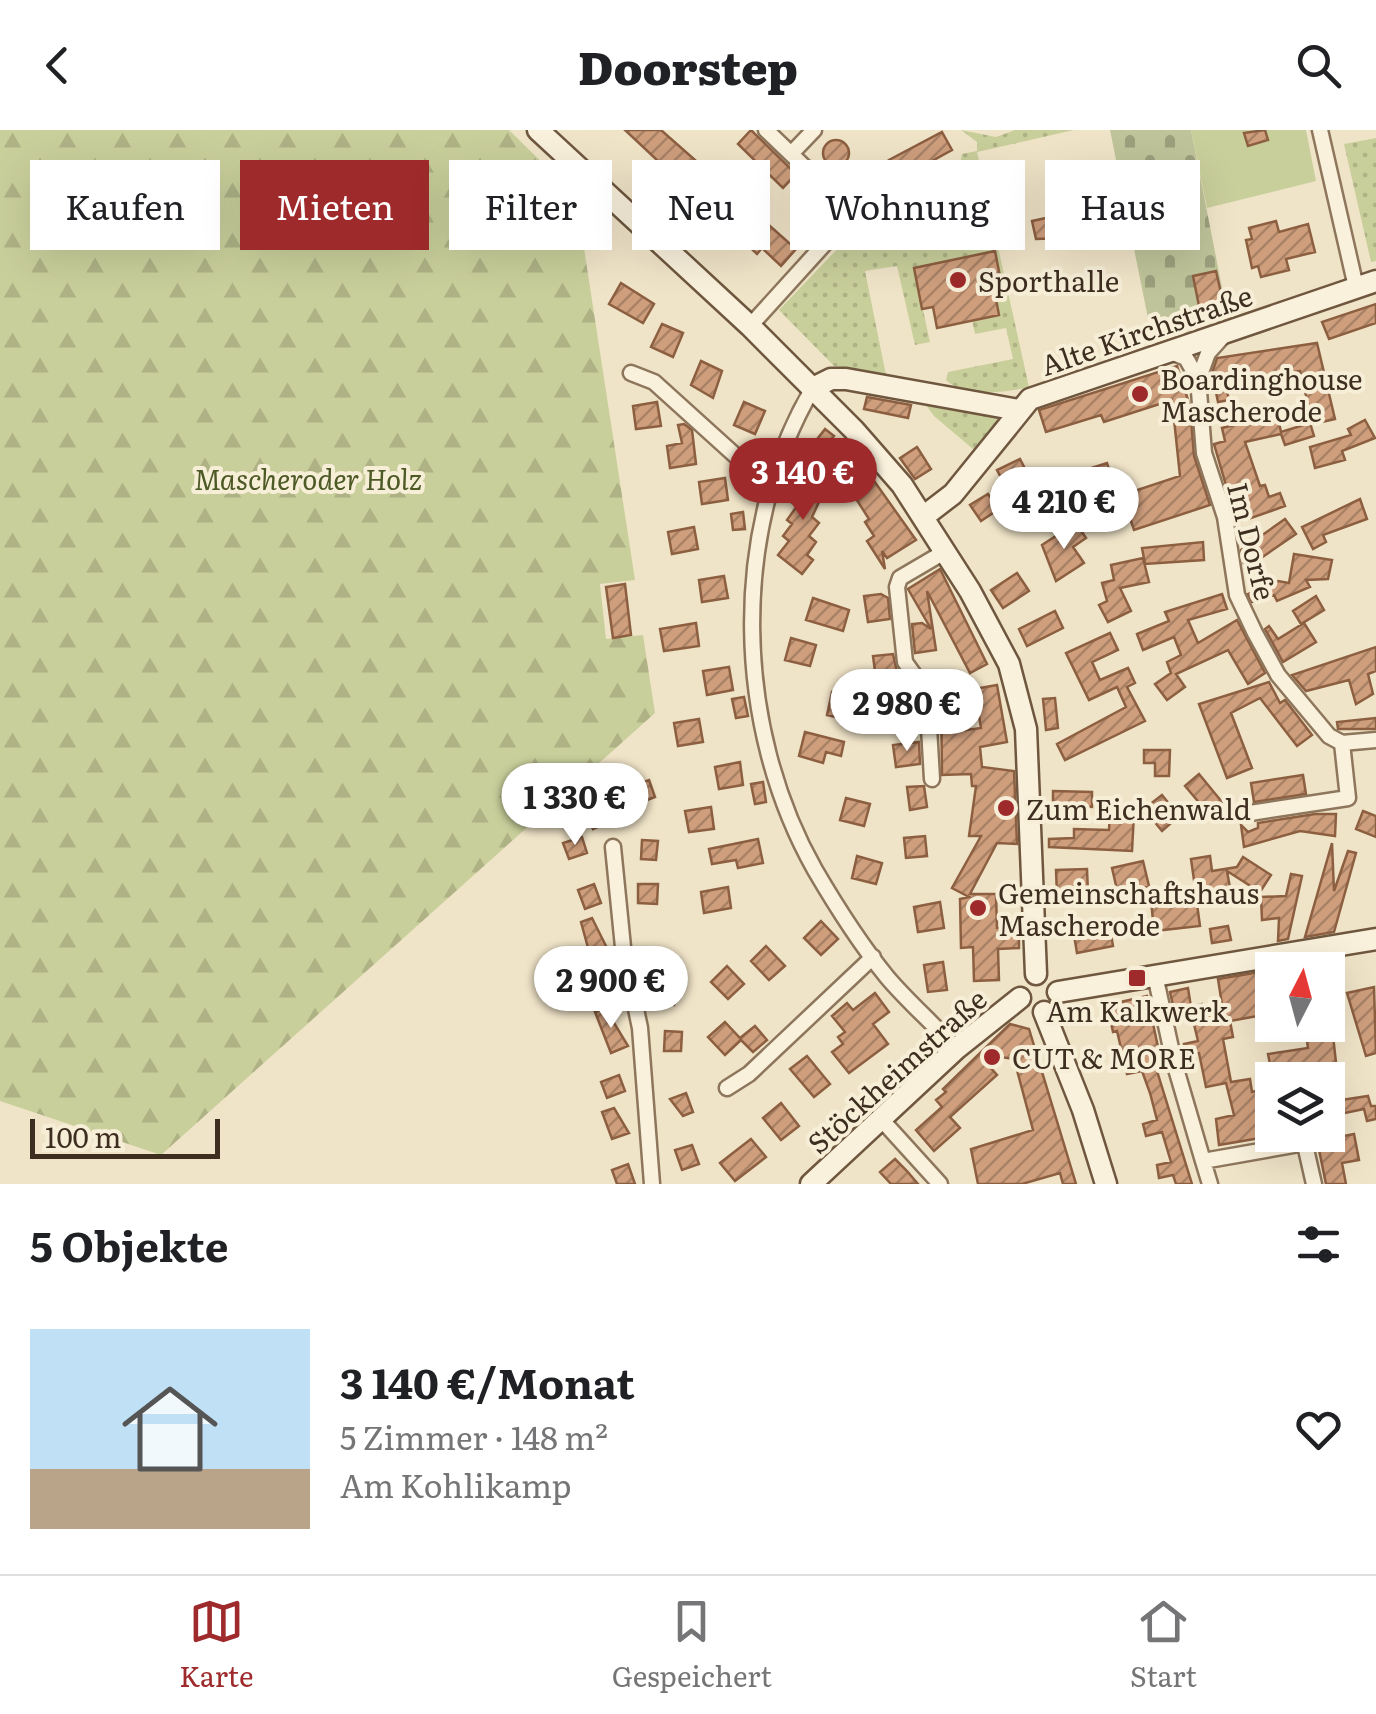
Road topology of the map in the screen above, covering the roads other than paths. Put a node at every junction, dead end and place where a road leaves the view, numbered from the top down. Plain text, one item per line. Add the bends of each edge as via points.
1 (538, 130) edge
2 (766, 130) edge
3 (814, 130) edge
4 (1320, 130) edge
5 (791, 154) junction
6 (1366, 284) edge
7 (750, 326) junction
8 (1231, 328) junction
9 (1166, 350) junction
10 (631, 373) dead end
11 (1198, 378) junction
12 (813, 388) junction
13 (1018, 410) junction
14 (769, 486) junction
15 (923, 517) junction
16 (946, 550) junction
17 (1376, 740) edge
18 (1342, 743) junction
19 (932, 779) dead end
20 (1250, 814) dead end
21 (613, 847) dead end
22 (1376, 939) edge
23 (872, 957) junction
24 (1036, 974) junction
25 (1155, 976) junction
26 (1058, 992) junction
27 (1020, 998) junction
28 (1044, 1012) junction
29 (956, 1048) junction
30 (727, 1088) dead end
31 (881, 1119) junction
32 (1255, 1150) edge
33 (1307, 1152) edge
34 (1204, 1161) junction
35 (652, 1184) edge
36 (811, 1184) edge
37 (940, 1184) edge
38 (1106, 1184) edge
39 (1210, 1184) edge
40 (1314, 1184) edge

1 - 7 main road
2 - 5 street
3 - 5 street
4 - 6 street
5 - 7 street via 841,202 848,218
6 - 8 main road, Alte Kirchstraße
7 - 12 main road
8 - 9 main road, Alte Kirchstraße
8 - 11 street via 1208,353
9 - 11 street via 1186,358
9 - 13 main road, Alte Kirchstraße via 1043,393
10 - 14 street via 654,382
11 - 18 street, Im Dorfe via 1204,453 1225,517 1242,608 1294,697
12 - 13 main road via 846,379
12 - 14 street
12 - 15 main road via 892,472
13 - 15 main road, Alte Kirchstraße via 953,494
14 - 23 street via 754,629 769,754 815,870
15 - 16 main road
16 - 19 street via 900,578 897,587 905,662 927,692
16 - 24 main road via 1000,646 1019,696 1029,766
17 - 18 street
18 - 20 street via 1348,798
21 - 35 street via 640,1028
22 - 25 main road
23 - 29 street
23 - 30 street
24 - 26 main road via 1051,978
24 - 27 main road via 1021,985
25 - 26 main road
25 - 34 street
26 - 28 main road
27 - 28 main road via 1026,1008
27 - 29 main road, Stöckheimstraße
28 - 38 main road
29 - 31 main road, Stöckheimstraße
31 - 36 main road, Stöckheimstraße
31 - 37 street
32 - 34 street
33 - 40 street
34 - 39 street

